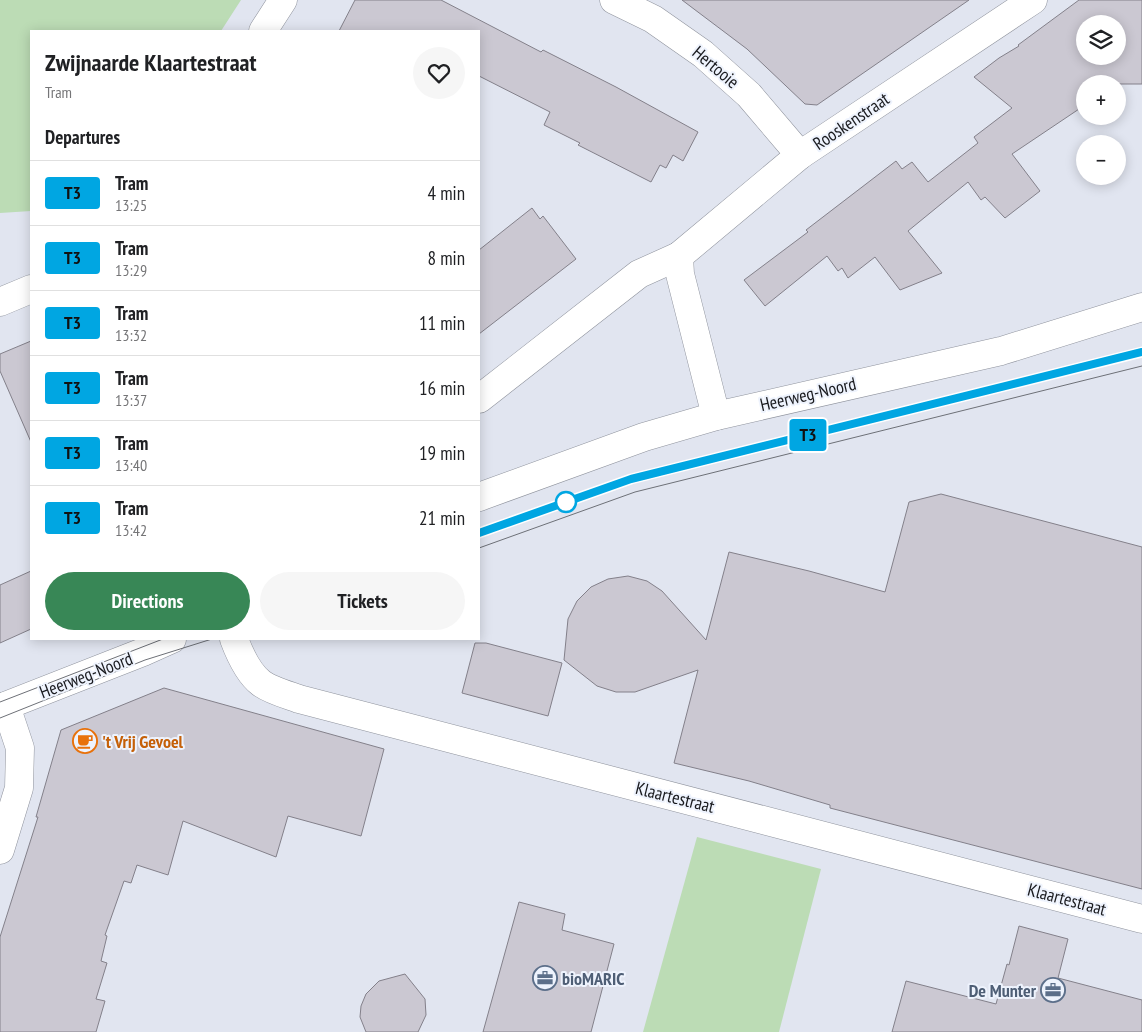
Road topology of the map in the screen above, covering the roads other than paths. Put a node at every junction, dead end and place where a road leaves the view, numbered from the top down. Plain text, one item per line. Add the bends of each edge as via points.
1 (283, 0) edge
2 (614, 0) edge
3 (1033, 0) edge
4 (263, 30) edge
5 (800, 155) junction
6 (679, 256) junction
7 (30, 289) edge
8 (0, 302) edge
9 (1142, 307) edge
10 (480, 398) edge
11 (716, 416) junction
12 (480, 497) edge
13 (170, 640) edge
14 (234, 640) edge
15 (3, 707) edge
16 (0, 850) edge
17 (1142, 919) edge

1 - 4 street
2 - 5 street, Hertooie via 653,19 703,54 749,95
3 - 5 street, Rooskenstraat
5 - 6 street, Rooskenstraat
6 - 10 street, Rooskenstraat via 639,274
6 - 11 street via 680,274
7 - 8 street
9 - 11 street, Heerweg-Noord via 1001,351
11 - 12 street, Heerweg-Noord via 644,437
13 - 15 street, Heerweg-Noord
14 - 17 street, Klaartestraat via 239,654 262,684 299,699
15 - 16 street via 20,748 19,788

